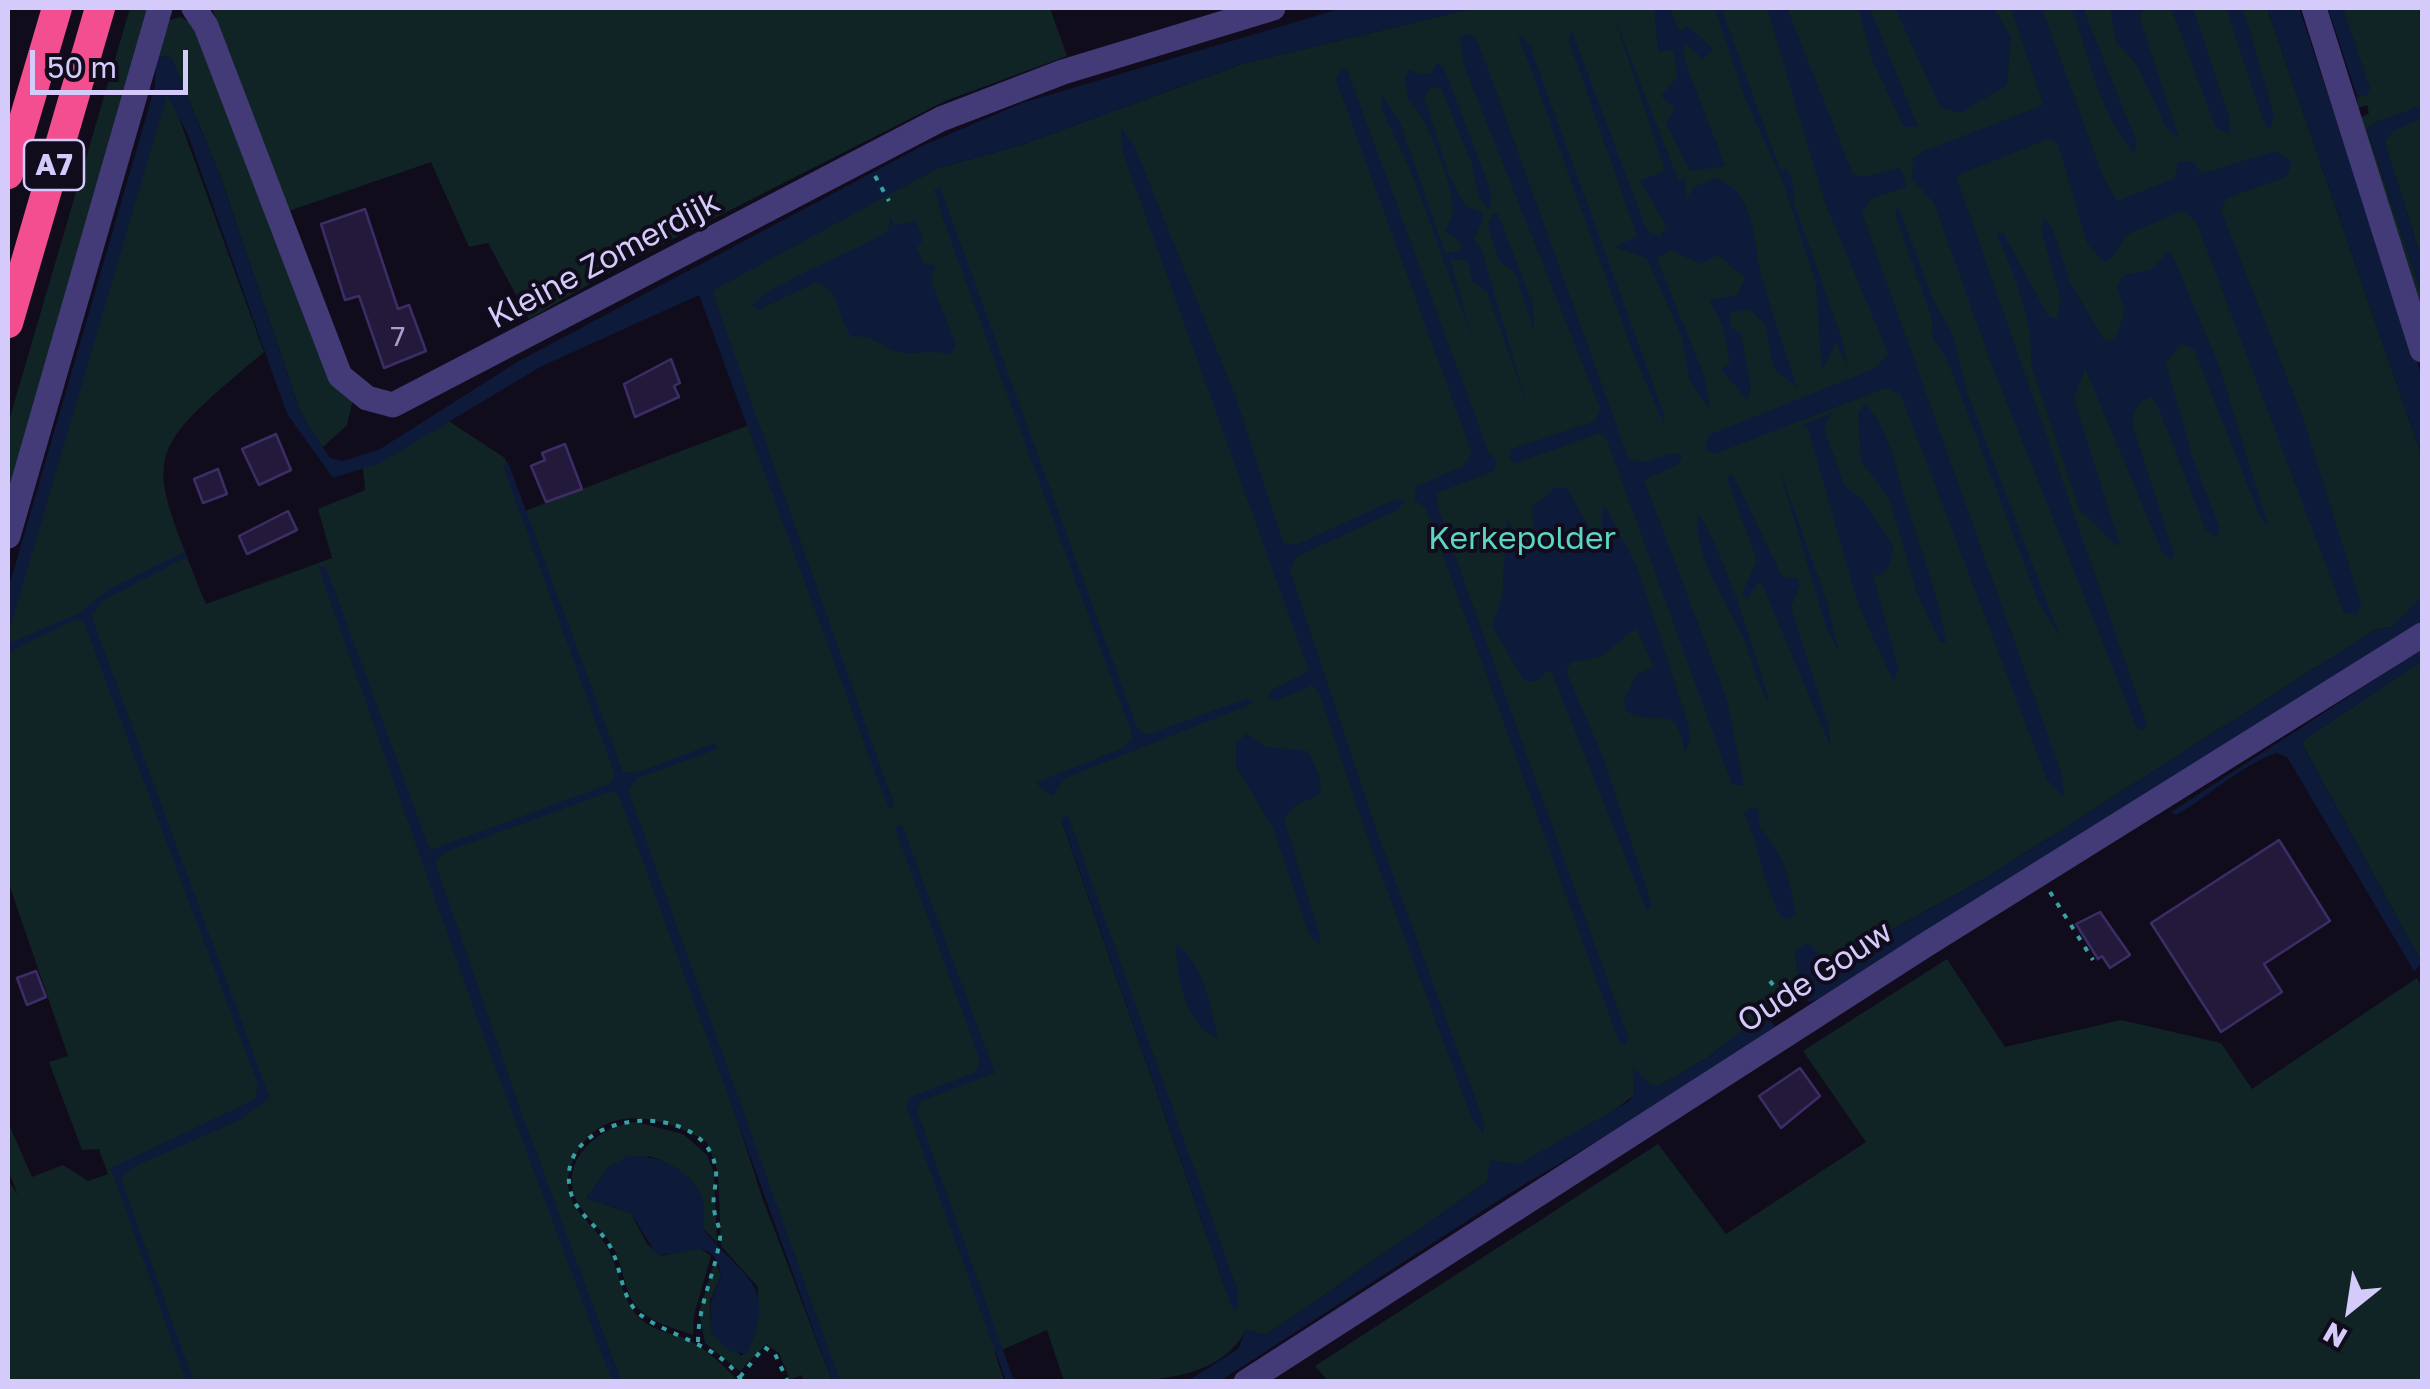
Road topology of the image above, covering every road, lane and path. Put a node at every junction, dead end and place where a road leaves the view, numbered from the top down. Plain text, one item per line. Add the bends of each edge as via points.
1 (48, 8) edge
2 (57, 8) edge
3 (100, 8) edge
4 (160, 8) edge
5 (194, 8) edge
6 (1273, 8) edge
7 (2314, 8) edge
8 (47, 40) junction
9 (871, 168) dead end
10 (8, 174) edge
11 (890, 201) dead end
12 (8, 324) edge
13 (2422, 350) edge
14 (8, 536) edge
15 (2422, 636) edge
16 (2054, 898) dead end
17 (2093, 960) dead end
18 (1770, 981) dead end
19 (1785, 1000) dead end
20 (698, 1342) junction
21 (741, 1379) edge
22 (788, 1382) edge
23 (1246, 1382) edge

1 - 8 highway, A7
2 - 8 highway, A7
3 - 12 highway, A7
4 - 14 street
5 - 6 street, Kleine Zomerdijk via 340,376 368,398 393,405 941,119 1063,72
7 - 13 street
8 - 10 highway, A7
9 - 11 path
15 - 23 street, Oude Gouw
16 - 17 path
18 - 19 path
20 - 20 path via 652,1323 628,1301 610,1247 571,1194 571,1167 582,1146 606,1128 632,1120 662,1123 694,1137 715,1166 719,1243 698,1309
20 - 21 path
21 - 22 path via 764,1347 776,1354

